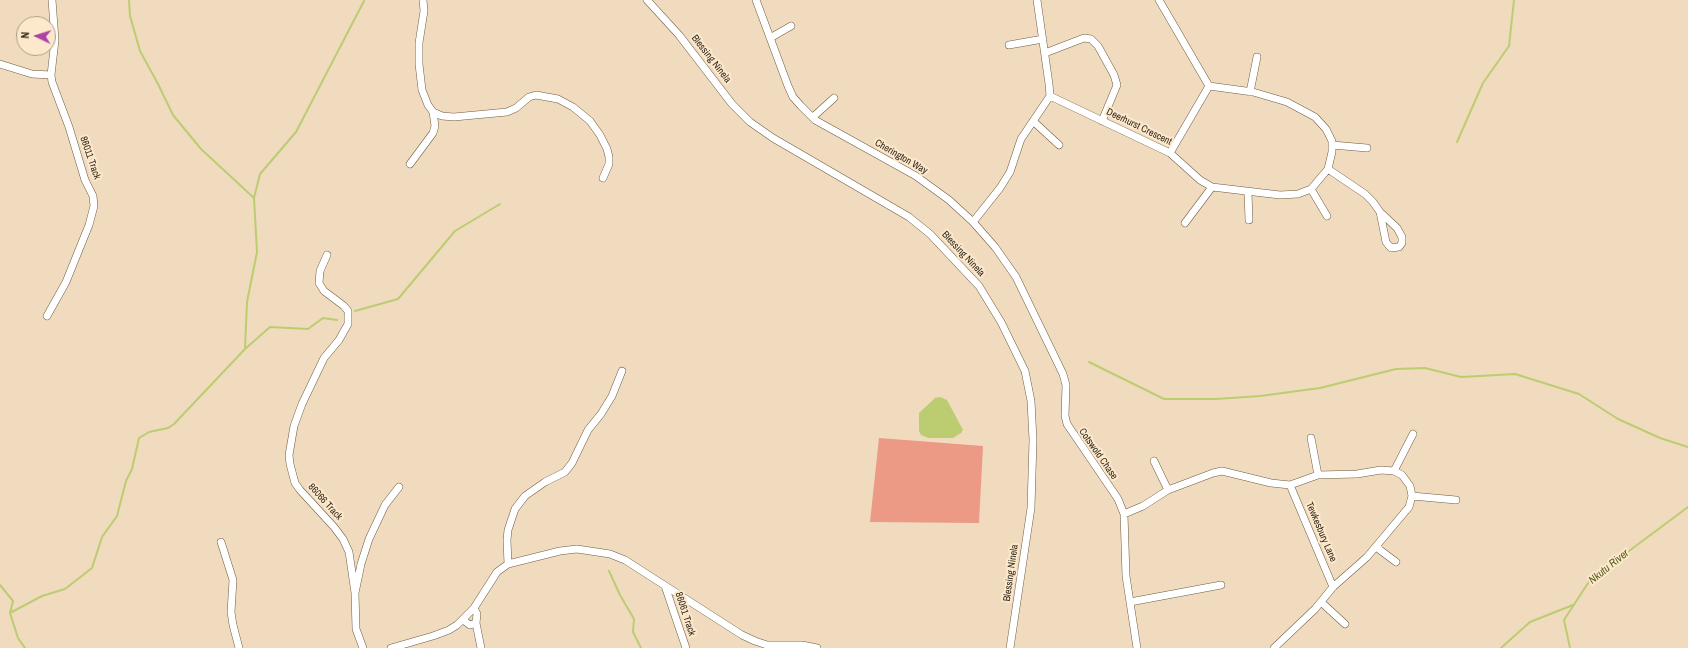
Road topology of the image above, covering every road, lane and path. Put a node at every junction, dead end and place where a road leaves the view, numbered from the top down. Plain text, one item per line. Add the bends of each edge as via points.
1 (52, 0) edge
2 (423, 0) edge
3 (647, 0) edge
4 (756, 0) edge
5 (1037, 0) edge
6 (1159, 0) edge
7 (791, 26) dead end
8 (770, 38) junction
9 (1043, 39) junction
10 (1009, 45) dead end
11 (1045, 53) junction
12 (1257, 57) dead end
13 (0, 64) edge
14 (51, 75) junction
15 (1209, 86) junction
16 (1250, 92) junction
17 (1050, 96) junction
18 (834, 98) dead end
19 (433, 112) junction
20 (812, 117) junction
21 (1033, 121) junction
22 (1102, 121) junction
23 (1058, 144) dead end
24 (1332, 145) junction
25 (1366, 148) dead end
26 (1170, 153) junction
27 (410, 164) dead end
28 (1328, 169) junction
29 (603, 178) dead end
30 (1212, 187) junction
31 (1311, 189) junction
32 (1248, 193) junction
33 (1380, 212) junction
34 (1327, 216) dead end
35 (1249, 220) dead end
36 (973, 222) junction
37 (1185, 223) dead end
38 (327, 255) dead end
39 (47, 316) dead end
40 (622, 371) dead end
41 (1413, 434) dead end
42 (1311, 438) dead end
43 (1154, 461) dead end
44 (1394, 471) junction
45 (1318, 475) junction
46 (1290, 485) junction
47 (399, 487) dead end
48 (1168, 490) junction
49 (1412, 496) junction
50 (1456, 500) dead end
51 (1124, 514) junction
52 (221, 542) dead end
53 (1376, 547) junction
54 (1396, 562) dead end
55 (508, 564) junction
56 (1221, 585) dead end
57 (665, 586) junction
58 (1333, 587) junction
59 (355, 593) junction
60 (1130, 602) junction
61 (1321, 602) junction
62 (474, 608) junction
63 (463, 620) junction
64 (476, 623) junction
65 (1345, 624) dead end
66 (238, 648) edge
67 (363, 648) edge
68 (392, 648) edge
69 (482, 648) edge
70 (686, 648) edge
71 (817, 648) edge
72 (1010, 648) edge
73 (1137, 648) edge
74 (1274, 648) edge

1 - 14 street, 86011 Track via 55,40
2 - 19 street via 419,64 422,90
3 - 72 street, Blessing Ninela via 679,35 732,104 750,122 772,138 909,217 930,234 979,286 1001,322 1025,371 1031,401 1034,440 1031,508
4 - 8 street, Cherington Way
5 - 9 street
6 - 15 street
7 - 8 street
8 - 20 street, Cherington Way via 793,97
9 - 10 street
9 - 11 street
11 - 17 street
11 - 22 street via 1084,38 1090,39 1098,46 1117,85
12 - 16 street
13 - 14 street via 32,74
14 - 39 street, 86011 Track via 85,180 93,196 94,206 90,225 66,282
15 - 16 street
15 - 26 street
16 - 24 street via 1287,102 1315,117 1326,129
17 - 21 street
17 - 22 street, Deerhurst Crescent
18 - 20 street
19 - 27 street via 433,133
19 - 29 street via 454,117 507,112 536,95 558,99 590,121 600,135 609,157
20 - 36 street, Cherington Way via 916,176 949,200
21 - 23 street
21 - 36 street via 1021,139 1010,172
22 - 26 street, Deerhurst Crescent
24 - 25 street
24 - 28 street
26 - 30 street, Deerhurst Crescent via 1200,180
28 - 31 street
28 - 33 street via 1365,194
30 - 32 street, Deerhurst Crescent
30 - 37 street
31 - 32 street, Deerhurst Crescent via 1298,194
31 - 34 street
32 - 35 street
33 - 33 street via 1397,228 1402,237 1402,244 1399,247 1391,248 1386,242
36 - 51 street, Cotswold Chase via 1016,277 1063,374 1066,384 1067,424 1118,499
38 - 59 street, 86066 Track via 320,271 319,283 324,291 344,306 349,317 345,330 319,367 302,404 294,426 289,455 295,483 343,539 349,552
40 - 55 street via 612,396 588,430 568,467 525,496 515,509 508,530
41 - 44 street
42 - 45 street
43 - 48 street
44 - 45 street
44 - 49 street via 1402,475 1410,486
45 - 46 street
46 - 48 street via 1222,471
46 - 58 street, Tewkesbury Lane
47 - 59 street, 86066 Track via 385,505 369,539
48 - 51 street via 1144,506
49 - 50 street
49 - 53 street via 1409,507
51 - 60 street, Cotswold Chase via 1125,561
52 - 66 street via 233,580 231,612
53 - 54 street
53 - 58 street
55 - 57 street via 560,551 594,551 625,560
55 - 62 street via 496,572
56 - 60 street
57 - 70 street, 86061 Track
57 - 71 street via 755,641 767,645 802,645
58 - 61 street
59 - 67 street, 86066 Track via 356,629
60 - 73 street, Cotswold Chase
61 - 65 street
61 - 74 street
62 - 63 street
62 - 64 street via 478,616
63 - 64 street via 470,625
63 - 68 street via 449,630
64 - 69 street

